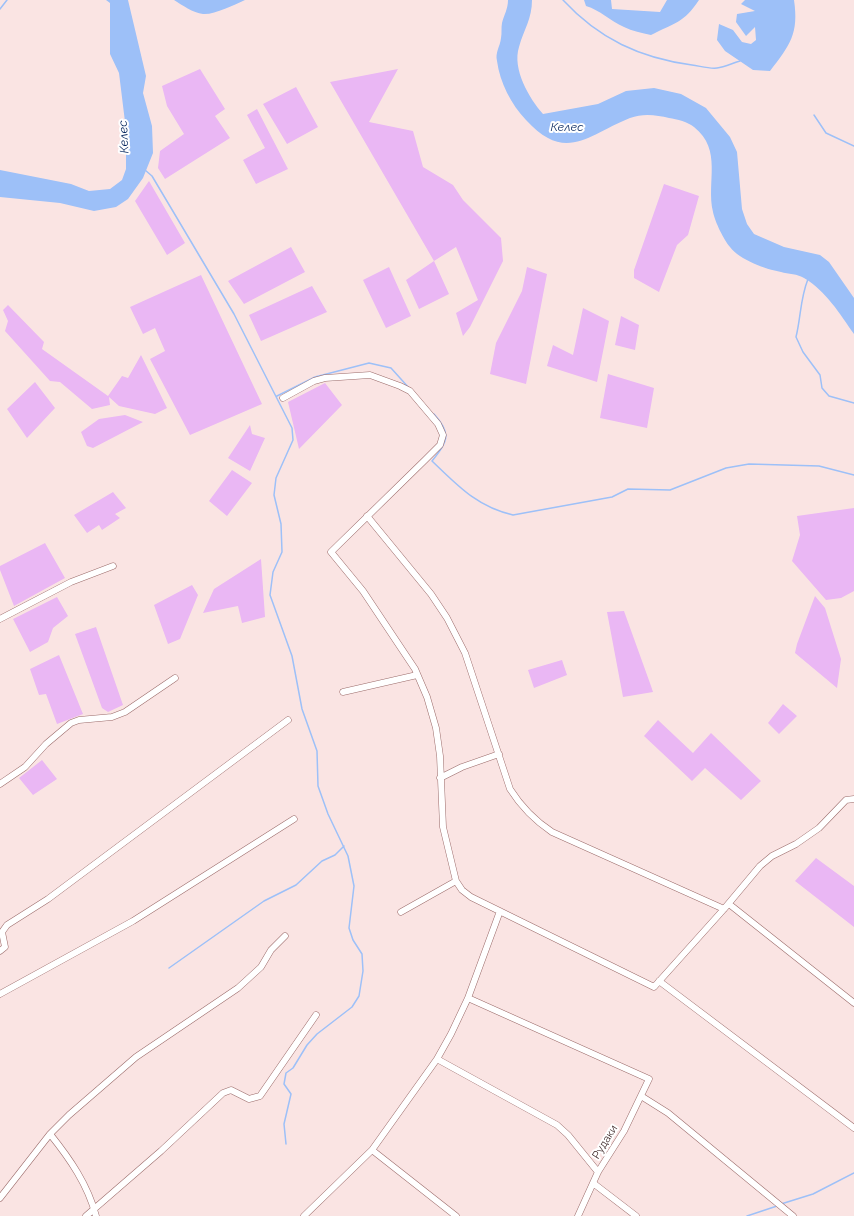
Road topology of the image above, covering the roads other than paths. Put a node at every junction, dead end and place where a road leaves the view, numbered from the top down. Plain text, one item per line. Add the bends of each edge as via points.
1 (283, 398) dead end
2 (367, 516) junction
3 (113, 566) dead end
4 (0, 619) edge
5 (417, 675) junction
6 (175, 678) dead end
7 (344, 692) dead end
8 (288, 720) dead end
9 (499, 754) junction
10 (440, 778) junction
11 (0, 784) edge
12 (854, 798) edge
13 (294, 819) dead end
14 (456, 881) junction
15 (729, 904) junction
16 (724, 909) junction
17 (500, 911) junction
18 (401, 912) dead end
19 (285, 936) dead end
20 (0, 951) edge
21 (659, 981) junction
22 (0, 994) edge
23 (468, 998) junction
24 (854, 1003) edge
25 (316, 1015) dead end
26 (437, 1058) junction
27 (641, 1096) junction
28 (854, 1128) edge
29 (50, 1134) junction
30 (372, 1150) junction
31 (598, 1172) junction
32 (593, 1183) junction
33 (0, 1198) edge
34 (94, 1209) junction
35 (86, 1216) edge
36 (96, 1216) edge
37 (304, 1216) edge
38 (456, 1216) edge
39 (578, 1216) edge
40 (636, 1216) edge
41 (793, 1216) edge

1 - 2 street via 314,381 325,378 370,375 410,391 438,424 443,435 440,445
2 - 5 street via 331,552 363,592
2 - 9 street via 431,594 447,618 465,653
3 - 4 street via 71,582
5 - 7 street
5 - 10 street via 436,728
6 - 11 street via 125,712 112,717 71,723 46,744 25,767
8 - 20 street via 48,899 7,925 2,932 5,947
9 - 10 street
9 - 16 street via 510,790 533,820 552,832
10 - 14 street via 443,827
12 - 15 street via 846,800 819,828 760,866
13 - 22 street via 133,921
14 - 17 street via 471,897
14 - 18 street
15 - 16 street
15 - 24 street
16 - 21 street
17 - 21 street via 654,987
17 - 23 street
19 - 29 street via 271,950 261,967 238,988 136,1057
21 - 28 street
23 - 26 street
23 - 27 street, Рудаки via 649,1079
25 - 34 street via 260,1096 249,1100 231,1090 223,1093
26 - 30 street
26 - 31 street via 557,1125
27 - 31 street, Рудаки via 624,1131
27 - 41 street via 668,1113
29 - 33 street
29 - 34 street via 70,1159 92,1199
30 - 37 street
30 - 38 street
31 - 32 street, Рудаки
32 - 39 street, Рудаки
32 - 40 street
34 - 35 street
34 - 36 street

